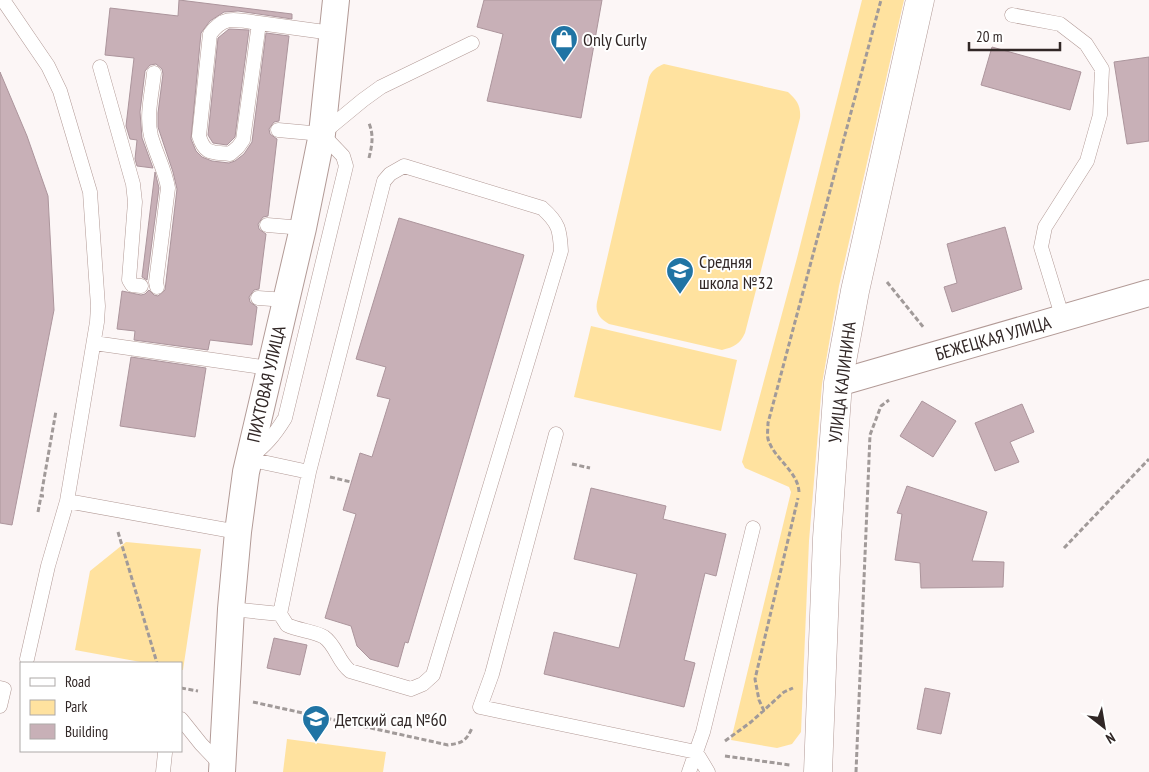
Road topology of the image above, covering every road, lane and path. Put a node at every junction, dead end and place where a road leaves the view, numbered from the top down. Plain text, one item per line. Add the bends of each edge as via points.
1 (3, 0) edge
2 (336, 0) edge
3 (881, 0) edge
4 (920, 0) edge
5 (1012, 15) dead end
6 (259, 23) junction
7 (332, 33) junction
8 (472, 43) dead end
9 (100, 67) dead end
10 (154, 73) dead end
11 (278, 130) dead end
12 (322, 134) junction
13 (267, 225) dead end
14 (304, 228) junction
15 (886, 280) dead end
16 (140, 286) dead end
17 (157, 287) dead end
18 (1149, 294) edge
19 (258, 298) dead end
20 (286, 300) junction
21 (1063, 319) junction
22 (94, 343) junction
23 (945, 352) junction
24 (269, 368) junction
25 (838, 383) junction
26 (895, 395) dead end
27 (57, 409) dead end
28 (556, 434) dead end
29 (248, 458) junction
30 (1149, 459) edge
31 (310, 472) junction
32 (327, 476) dead end
33 (351, 482) dead end
34 (42, 496) junction
35 (67, 501) junction
36 (111, 509) junction
37 (37, 516) dead end
38 (753, 528) dead end
39 (238, 532) junction
40 (1064, 548) dead end
41 (231, 609) junction
42 (280, 614) junction
43 (27, 659) dead end
44 (157, 662) edge
45 (820, 675) junction
46 (0, 688) edge
47 (226, 696) junction
48 (0, 706) edge
49 (480, 707) junction
50 (764, 711) junction
51 (182, 720) edge
52 (722, 744) dead end
53 (696, 752) junction
54 (165, 753) dead end
55 (721, 756) dead end
56 (222, 769) edge
57 (807, 769) edge
58 (163, 772) edge
59 (689, 772) edge
60 (708, 772) edge
61 (856, 772) edge

1 - 22 lane via 48,66 60,91 90,192 98,306
2 - 7 street, ПИХТОВАЯ УЛИЦА
3 - 50 path via 768,423 772,448 799,489 755,679
4 - 25 main road, УЛИЦА КАЛИНИНА via 854,291
5 - 21 lane via 1060,24 1086,44 1102,69 1100,115 1087,161 1045,227 1041,247
6 - 6 lane via 228,19 210,34 199,136 202,146 209,152 230,154 243,140
6 - 7 lane
7 - 12 street, ПИХТОВАЯ УЛИЦА
8 - 12 lane via 392,80
9 - 16 lane via 121,120 133,184 135,202 129,280 132,285
10 - 17 lane via 149,117 151,135 168,188
11 - 12 lane
12 - 14 street, ПИХТОВАЯ УЛИЦА
12 - 29 lane via 343,156 345,174 285,418 274,436
13 - 14 lane
14 - 20 street, ПИХТОВАЯ УЛИЦА
15 - 23 path
18 - 21 street, БЕЖЕЦКАЯ УЛИЦА
19 - 20 lane
20 - 24 street, ПИХТОВАЯ УЛИЦА
21 - 23 street, БЕЖЕЦКАЯ УЛИЦА
22 - 24 lane
22 - 35 lane
23 - 25 street, БЕЖЕЦКАЯ УЛИЦА
24 - 29 street, ПИХТОВАЯ УЛИЦА
25 - 45 main road, УЛИЦА КАЛИНИНА
26 - 61 path via 881,406 870,435
27 - 34 path
28 - 49 lane via 492,674
29 - 31 lane
29 - 39 street, ПИХТОВАЯ УЛИЦА
30 - 40 path
31 - 42 lane
31 - 42 lane via 384,181 390,174 404,166 542,208 554,218 560,232 561,251 432,674 423,684 411,689 350,671 324,636 287,625
32 - 33 path
34 - 35 path
34 - 37 path
35 - 36 lane
35 - 43 lane
36 - 39 lane
36 - 44 path
38 - 53 lane
39 - 41 street, ПИХТОВАЯ УЛИЦА
41 - 42 lane
41 - 47 street, ПИХТОВАЯ УЛИЦА
45 - 50 path via 784,692
45 - 57 main road, УЛИЦА КАЛИНИНА
46 - 48 lane via 4,689
47 - 49 path via 448,745 468,738
47 - 56 street, ПИХТОВАЯ УЛИЦА
49 - 53 lane
50 - 52 path
51 - 56 lane
53 - 59 lane
53 - 60 lane
54 - 58 lane
55 - 57 path

